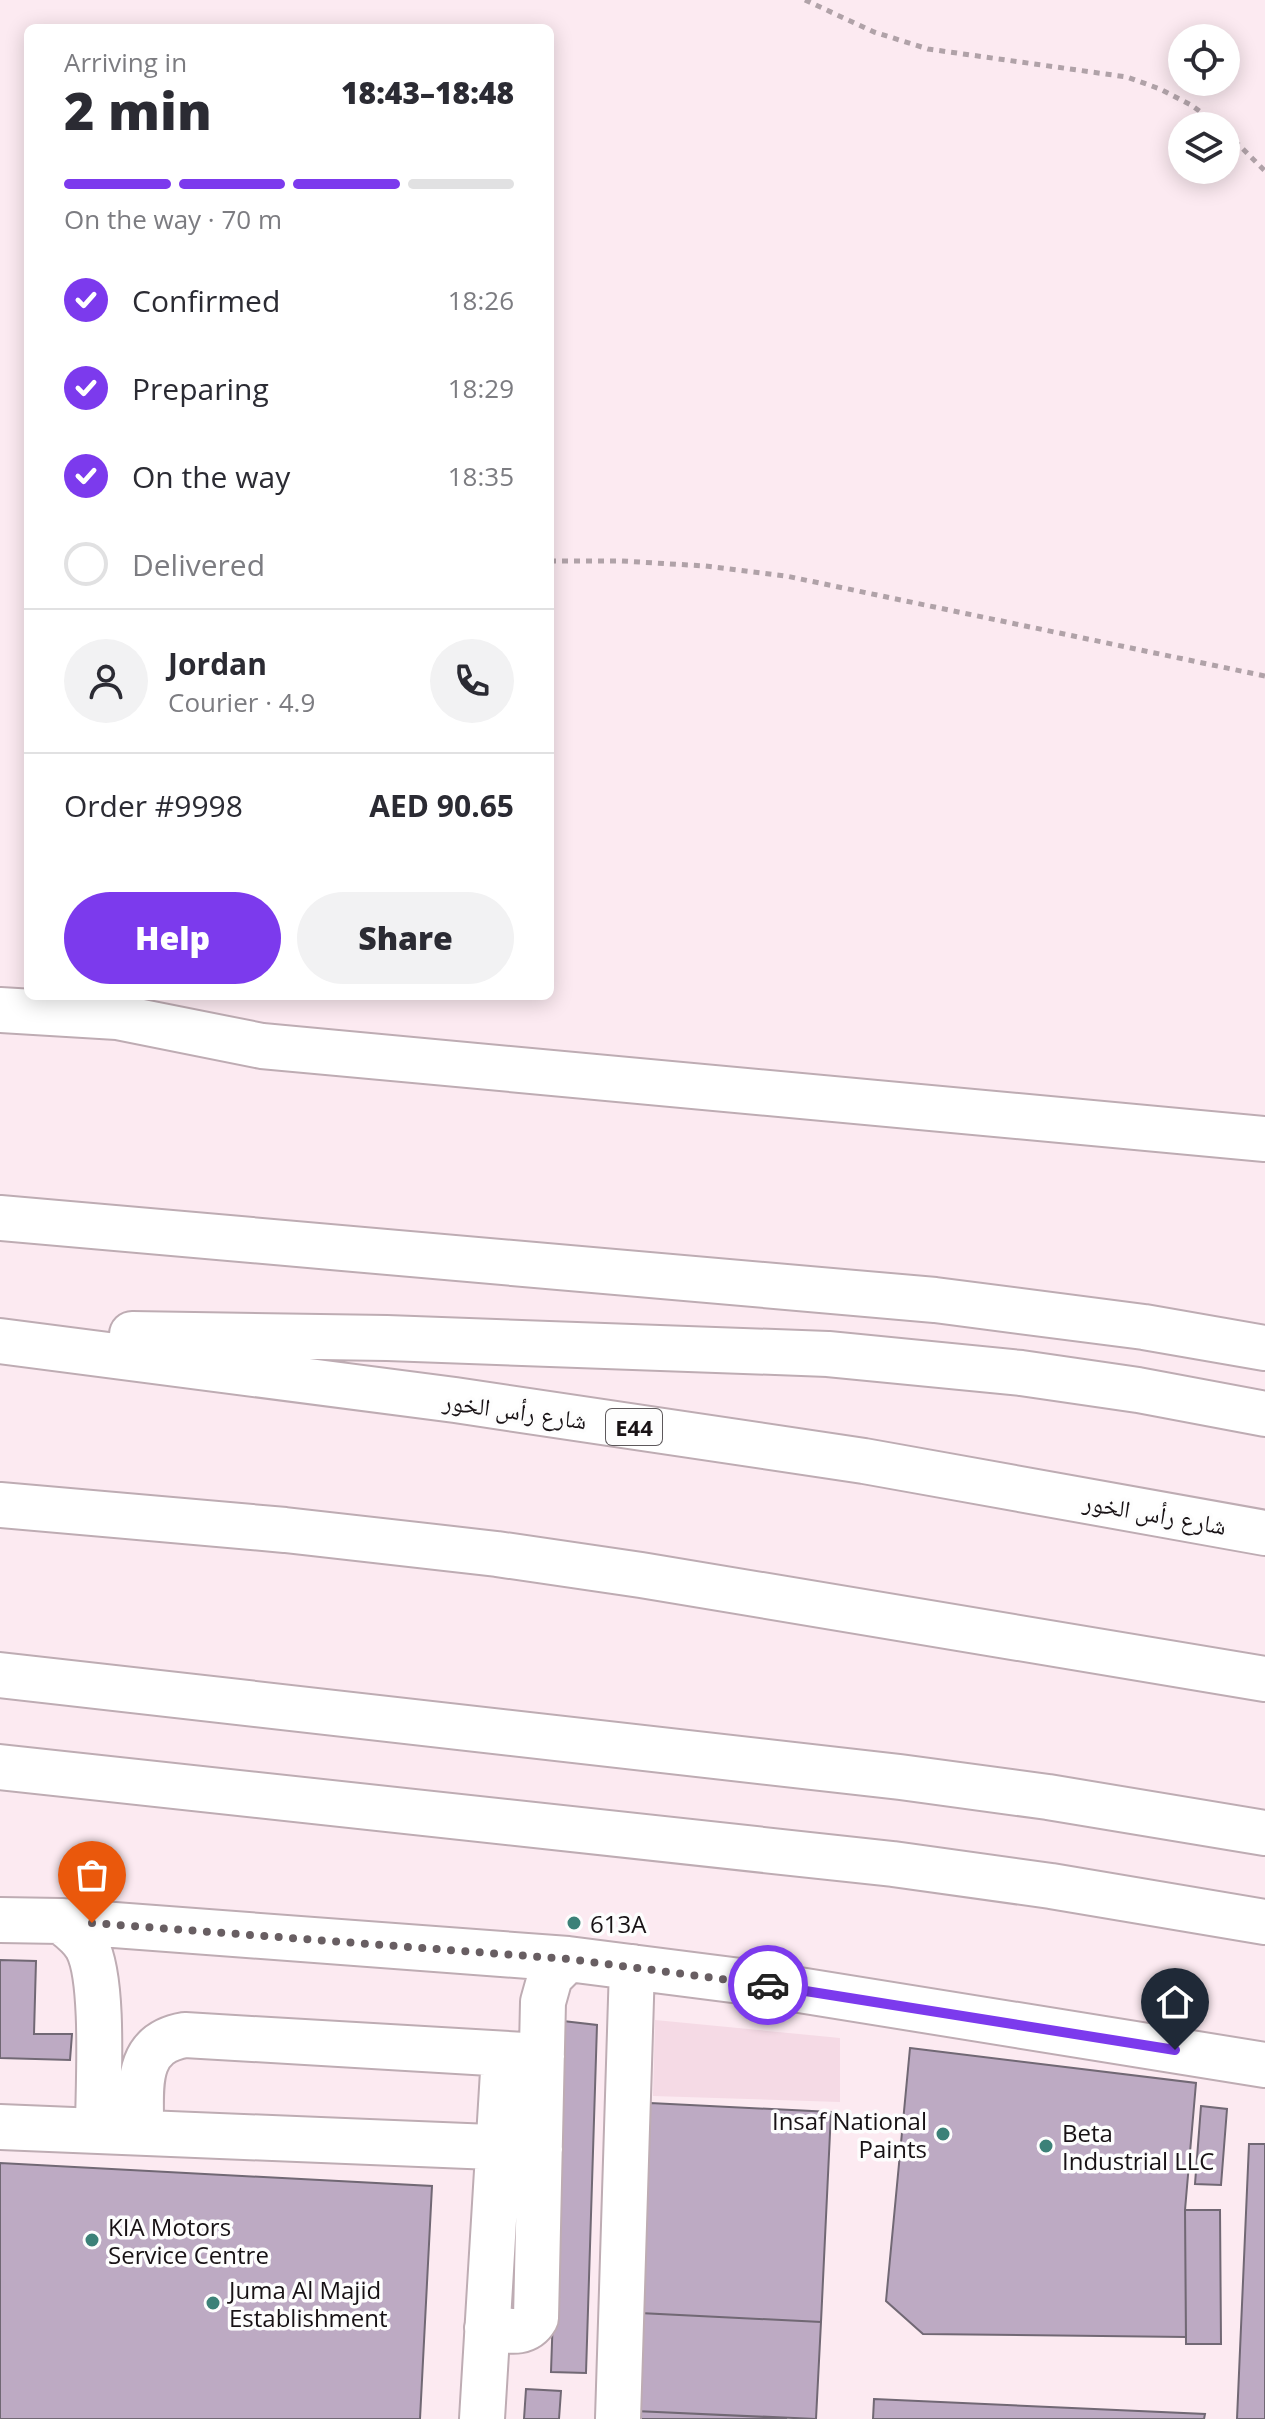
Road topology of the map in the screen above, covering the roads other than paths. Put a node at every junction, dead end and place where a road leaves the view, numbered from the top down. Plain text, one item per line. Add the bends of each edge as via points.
1 (0, 1010) edge
2 (1265, 1139) edge
3 (0, 1218) edge
4 (0, 1333) edge
5 (0, 1341) edge
6 (1265, 1348) edge
7 (1265, 1414) edge
8 (0, 1505) edge
9 (1265, 1533) edge
10 (0, 1675) edge
11 (1265, 1679) edge
12 (0, 1767) edge
13 (1265, 1833) edge
14 (0, 1920) edge
15 (61, 1921) junction
16 (1265, 1922) edge
17 (568, 1959) junction
18 (632, 1967) junction
19 (523, 2055) junction
20 (1265, 2065) edge
21 (0, 2127) edge
22 (98, 2131) junction
23 (141, 2132) junction
24 (519, 2148) junction
25 (482, 2419) edge
26 (618, 2419) edge

1 - 2 main road via 117,1017 262,1046
3 - 6 main road via 935,1300
4 - 7 main road via 387,1338 828,1354 1021,1373
5 - 9 main road, شارع رأس الخور / E44 via 455,1400 848,1459
8 - 11 main road via 497,1554
10 - 13 main road via 900,1777
12 - 16 main road via 893,1864
14 - 15 main road
15 - 17 main road
15 - 22 main road via 86,1946 97,1980
17 - 18 main road
17 - 19 main road via 550,1977
18 - 20 main road
18 - 26 main road
19 - 23 main road via 170,2037 148,2056 143,2070
19 - 24 main road
21 - 22 main road
22 - 23 main road
23 - 24 main road
24 - 25 main road via 487,2328

